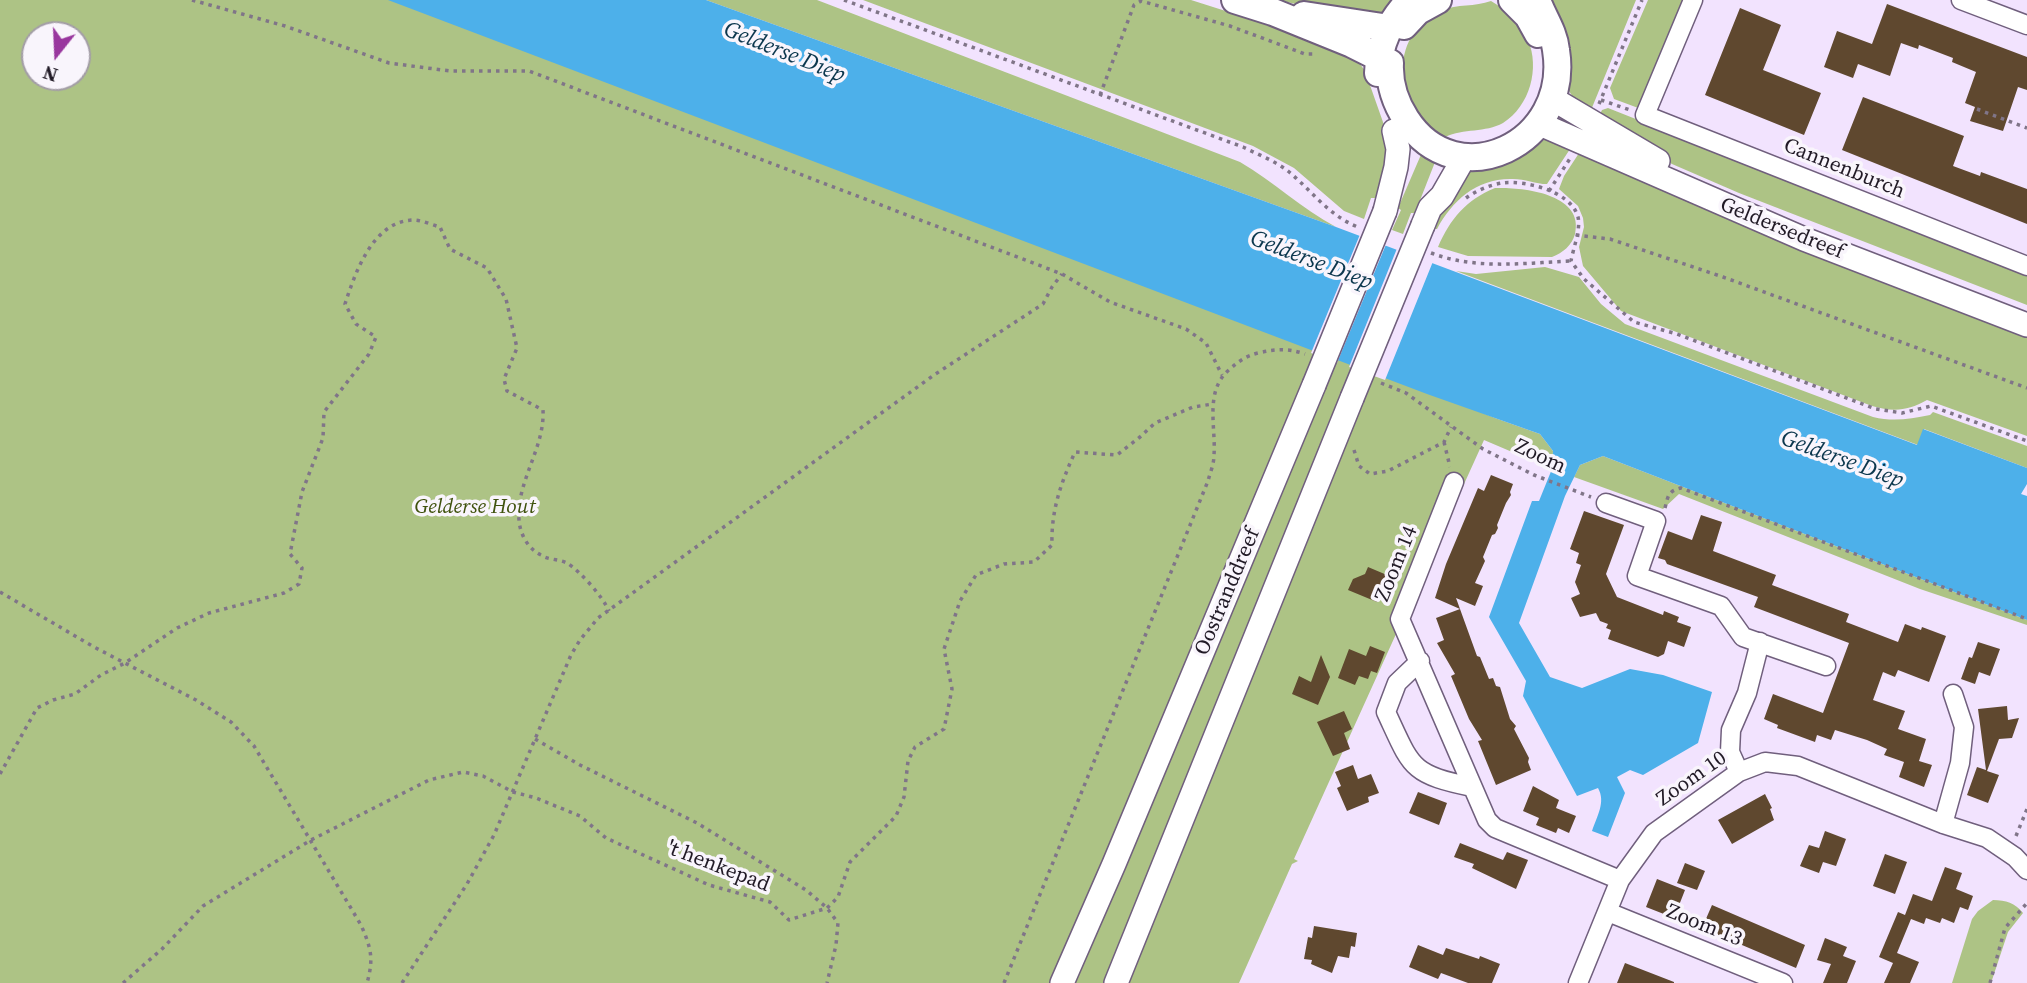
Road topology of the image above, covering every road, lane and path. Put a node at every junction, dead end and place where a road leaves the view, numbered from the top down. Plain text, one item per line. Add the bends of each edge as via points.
1 (192, 0) edge
2 (844, 0) edge
3 (1235, 0) edge
4 (1410, 0) edge
5 (1438, 0) edge
6 (1513, 0) edge
7 (1537, 0) edge
8 (1642, 0) edge
9 (1692, 0) edge
10 (1961, 0) edge
11 (1995, 6) edge
12 (1273, 12) junction
13 (2027, 25) edge
14 (1389, 28) junction
15 (1327, 35) junction
16 (1385, 60) junction
17 (1608, 83) dead end
18 (1100, 95) junction
19 (1547, 95) junction
20 (1601, 100) dead end
21 (1977, 109) dead end
22 (1645, 115) junction
23 (1540, 124) junction
24 (2027, 128) edge
25 (1404, 131) junction
26 (1457, 154) junction
27 (1469, 196) dead end
28 (1362, 228) dead end
29 (1576, 234) junction
30 (1427, 252) dead end
31 (1571, 261) junction
32 (2027, 266) edge
33 (1062, 274) junction
34 (2027, 312) edge
35 (2027, 325) edge
36 (1266, 351) dead end
37 (1222, 375) junction
38 (2027, 388) edge
39 (1213, 404) junction
40 (2027, 441) edge
41 (1356, 442) dead end
42 (1444, 442) junction
43 (1454, 482) joint
44 (1583, 494) dead end
45 (1606, 503) dead end
46 (1649, 540) junction
47 (0, 592) edge
48 (609, 611) junction
49 (2027, 619) edge
50 (1760, 642) junction
51 (1420, 661) junction
52 (125, 663) junction
53 (1826, 666) dead end
54 (1953, 694) dead end
55 (535, 739) junction
56 (1739, 772) junction
57 (0, 774) edge
58 (1472, 787) junction
59 (513, 792) junction
60 (2027, 809) edge
61 (1943, 824) junction
62 (311, 840) junction
63 (2009, 853) junction
64 (2027, 870) edge
65 (1620, 880) junction
66 (2027, 903) edge
67 (827, 908) junction
68 (1608, 912) junction
69 (123, 983) edge
70 (368, 983) edge
71 (402, 983) edge
72 (827, 983) edge
73 (1004, 983) edge
74 (1062, 983) edge
75 (1116, 983) edge
76 (1578, 983) edge
77 (1783, 983) edge
78 (1990, 983) edge

1 - 33 path via 285,26 389,63 450,71 529,71
2 - 18 path
3 - 12 main road
4 - 14 main road
5 - 16 main road via 1408,20
6 - 19 main road via 1528,16 1541,42
7 - 19 main road via 1556,48 1557,81
8 - 17 path
9 - 22 street
10 - 11 street
11 - 13 street
12 - 14 main road
12 - 15 main road
14 - 16 main road
15 - 16 main road
15 - 18 path via 1321,51 1305,54 1230,26 1141,1 1134,5
16 - 25 main road via 1377,70 1380,95
18 - 28 path via 1243,147 1286,169 1321,204
19 - 23 main road
19 - 26 main road via 1512,131 1462,143
19 - 34 main road, Geldersedreef via 1668,167 1809,228
20 - 22 path
21 - 24 path
22 - 32 street, Cannenburch
23 - 26 main road via 1500,152
23 - 35 main road, Geldersedreef via 1804,239
25 - 26 main road
25 - 74 main road, Oostranddreef, bridge via 1387,205
26 - 75 main road, Oostranddreef, bridge via 1431,191 1427,216
27 - 29 path via 1500,183 1549,191 1571,203 1579,219
29 - 31 path
29 - 38 path via 1610,239 1723,276
30 - 31 path via 1453,261 1500,265
31 - 40 path via 1584,279 1634,322 1876,409 1902,413 1931,406
33 - 37 path via 1110,302 1186,329 1206,343
33 - 48 path via 1043,304 934,375
36 - 37 path via 1245,357
37 - 39 path
39 - 67 path via 1155,423 1116,455 1075,452 1051,522 1052,545 1034,562 1004,564 975,575 960,601 944,649 952,689 944,729 915,747 896,816 850,862 838,897
39 - 73 path via 1214,457 1208,481
41 - 42 path via 1359,466 1370,474 1388,471
42 - 43 path
42 - 44 path, Zoom via 1451,427 1534,475
43 - 51 street, Zoom 14 via 1400,619
45 - 46 street via 1656,521
46 - 49 path via 1663,521 1668,495 1681,488
46 - 50 street via 1637,576 1721,606 1743,637
47 - 52 path
48 - 52 path via 603,597 566,563 540,555 525,541 519,522 520,499 544,418 543,410 507,391 504,379 517,348 506,299 487,268 450,249 440,227 415,220 394,224 378,239 357,267 345,304 356,324 376,337 369,354 324,412 323,439 292,533 290,554 302,568 299,584 177,628
48 - 55 path via 580,640
50 - 53 street
50 - 56 street via 1747,693 1731,730 1730,752
51 - 58 street, Zoom 14
51 - 58 street via 1396,683 1386,712 1406,756 1418,770 1437,780
52 - 57 path via 75,694 37,708
52 - 62 path via 230,722 254,746
54 - 61 street via 1965,727
55 - 59 path
55 - 67 path via 697,823 806,890
56 - 61 street, Zoom 10 via 1765,762 1798,766
56 - 65 street, Zoom 10 via 1654,833
58 - 65 street, Zoom 14 via 1495,828
59 - 62 path, 't henkepad via 469,772 429,780
59 - 67 path, 't henkepad via 580,816 606,838 709,885 770,902 789,920
59 - 71 path via 467,884
60 - 63 path
61 - 63 street, Zoom 10 via 1987,838
62 - 69 path, 't henkepad via 203,906
62 - 70 path via 370,945 373,962
63 - 64 street, Zoom 10
65 - 68 street, Zoom 10
66 - 78 path via 2006,928
67 - 72 path via 838,923
68 - 76 street, Zoom 10
68 - 77 street, Zoom 13

